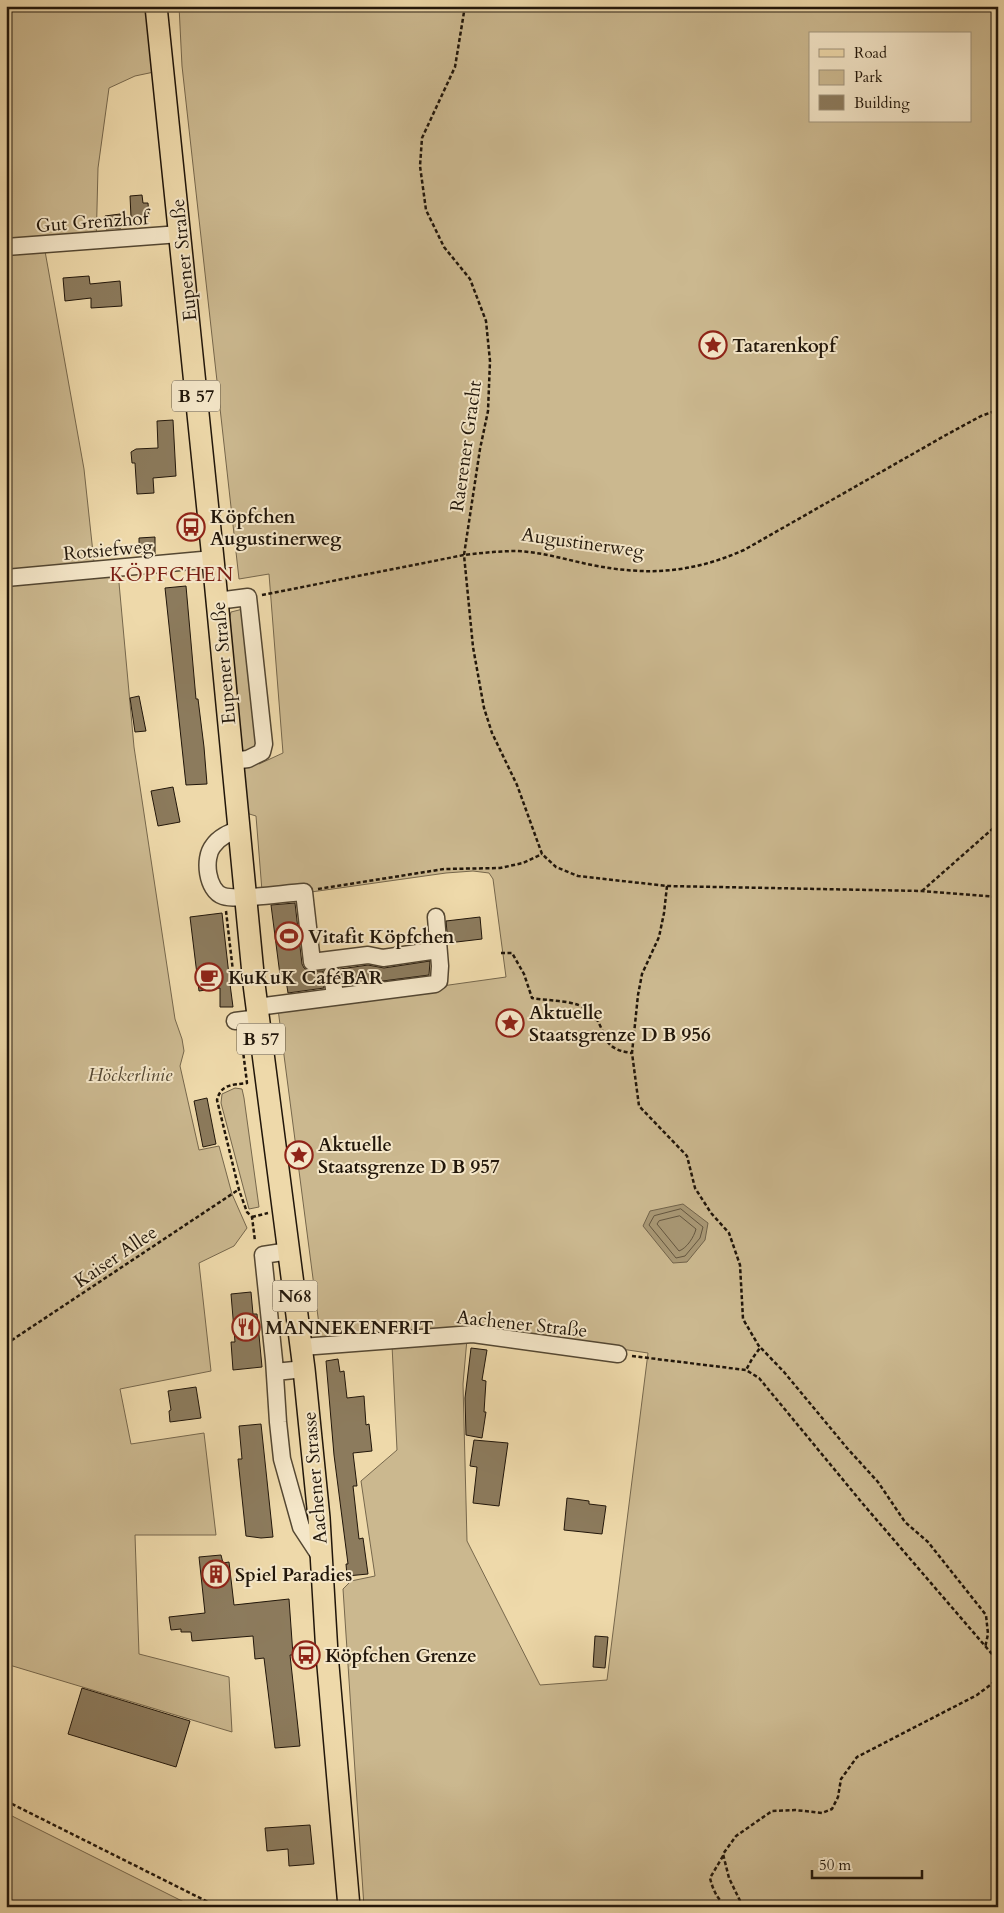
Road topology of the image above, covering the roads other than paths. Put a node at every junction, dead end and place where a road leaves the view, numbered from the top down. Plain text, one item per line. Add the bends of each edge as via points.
1 (156, 6) edge
2 (180, 234) junction
3 (6, 247) edge
4 (214, 559) junction
5 (6, 578) edge
6 (217, 600) junction
7 (232, 761) junction
8 (239, 829) junction
9 (245, 897) junction
10 (436, 917) dead end
11 (438, 950) junction
12 (332, 974) dead end
13 (335, 996) junction
14 (247, 1016) junction
15 (278, 1169) joint
16 (289, 1251) junction
17 (302, 1346) junction
18 (618, 1354) road end
19 (304, 1369) junction
20 (275, 1372) junction
21 (322, 1559) junction
22 (349, 1907) edge

1 - 2 main road, Eupener Straße / B 57
2 - 3 lane, Gut Grenzhof
2 - 4 main road, Eupener Straße / B 57
4 - 5 lane, Rotsiefweg
4 - 6 main road, Eupener Straße / B 57
6 - 7 main road, Eupener Straße / B 57
6 - 7 lane via 248,597 264,744 262,752 248,760
7 - 8 main road, Eupener Straße / B 57
8 - 9 main road, Eupener Straße / B 57
8 - 9 lane via 225,835 208,855 214,892 224,897
9 - 11 lane via 304,892 312,962 368,955 383,958
9 - 14 main road, Eupener Straße / B 57
10 - 11 lane
11 - 13 lane via 439,981 435,984
12 - 13 lane
13 - 14 lane
14 - 15 main road, Eupener Straße / B 57
15 - 16 main road, Aachener Strasse / N68
16 - 17 main road, Aachener Strasse / N68
16 - 20 lane via 263,1255
17 - 18 lane, Aachener Straße via 473,1334
17 - 19 main road, Aachener Strasse / N68
19 - 20 lane
19 - 21 main road, Aachener Strasse / N68
20 - 21 lane via 282,1459 301,1526
21 - 22 main road, Aachener Strasse / N68

